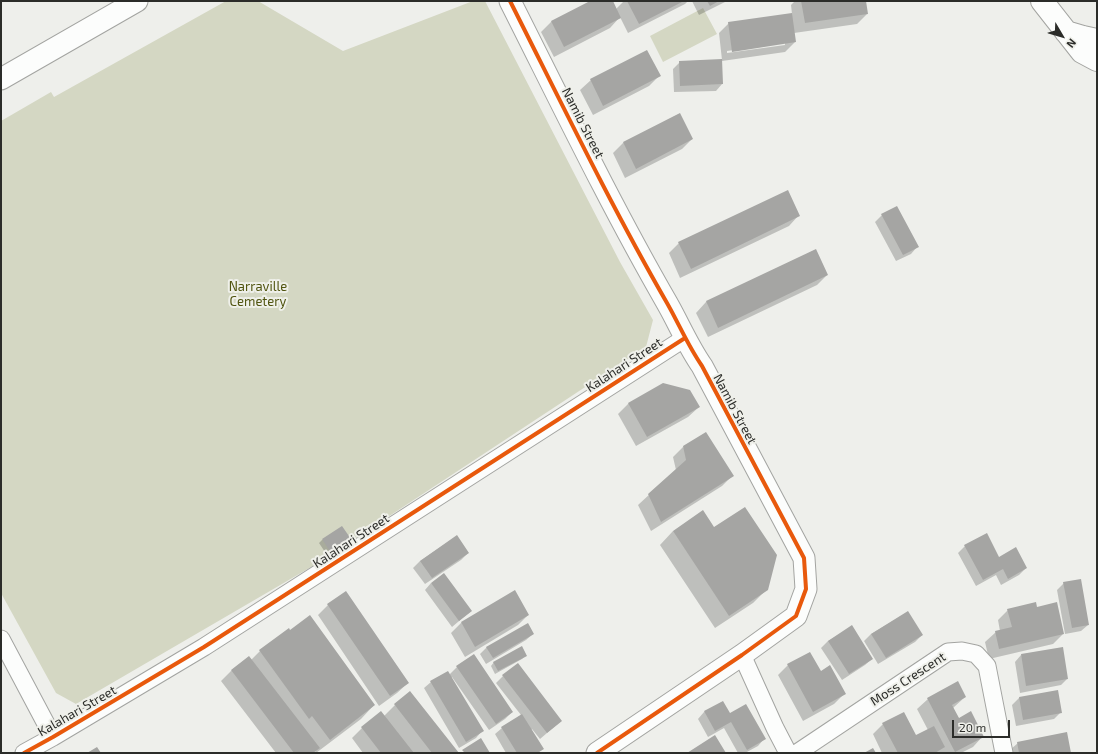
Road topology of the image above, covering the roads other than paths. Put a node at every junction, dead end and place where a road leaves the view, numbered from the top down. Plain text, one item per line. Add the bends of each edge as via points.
1 (136, 1) edge
2 (510, 1) edge
3 (1042, 1) edge
4 (1066, 32) junction
5 (1097, 40) edge
6 (1097, 46) edge
7 (1097, 60) edge
8 (1, 79) edge
9 (685, 338) junction
10 (1, 640) edge
11 (742, 655) junction
12 (53, 738) junction
13 (24, 753) edge
14 (597, 753) edge
15 (788, 753) edge
16 (797, 753) edge
17 (1004, 753) edge

1 - 8 street
2 - 9 street, Namib Street via 634,245
3 - 4 highway
4 - 5 highway
4 - 6 highway
4 - 7 highway via 1082,52
9 - 11 street, Namib Street via 804,558 806,589 796,616
9 - 12 street, Kalahari Street via 204,648
10 - 12 street
11 - 14 street, Namib Street
11 - 15 street
12 - 13 street, Kalahari Street
16 - 17 street, Moss Crescent via 948,652 962,651 976,654 987,666

